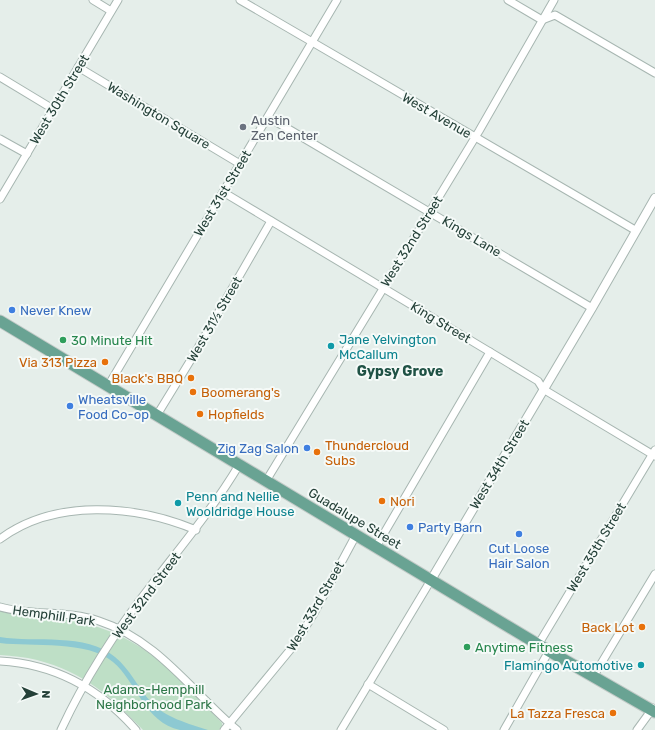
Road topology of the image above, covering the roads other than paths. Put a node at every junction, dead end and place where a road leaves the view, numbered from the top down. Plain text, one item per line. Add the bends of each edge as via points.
1 (93, 0) edge
2 (118, 0) edge
3 (240, 0) edge
4 (337, 0) edge
5 (508, 0) edge
6 (554, 0) edge
7 (111, 12) junction
8 (542, 20) junction
9 (312, 43) junction
10 (78, 67) junction
11 (655, 73) edge
12 (0, 77) edge
13 (53, 109) junction
14 (268, 117) junction
15 (475, 137) junction
16 (0, 139) edge
17 (27, 154) junction
18 (240, 164) junction
19 (223, 192) junction
20 (655, 198) edge
21 (0, 199) edge
22 (429, 211) junction
23 (271, 221) junction
24 (635, 230) junction
25 (382, 287) junction
26 (592, 308) junction
27 (0, 321) edge
28 (490, 352) junction
29 (108, 386) junction
30 (543, 389) junction
31 (157, 415) junction
32 (654, 454) edge
33 (239, 465) junction
34 (266, 481) junction
35 (196, 530) junction
36 (356, 535) junction
37 (0, 539) edge
38 (376, 546) junction
39 (655, 574) edge
40 (431, 580) junction
41 (0, 607) edge
42 (119, 629) junction
43 (538, 645) junction
44 (549, 652) junction
45 (0, 661) edge
46 (593, 677) junction
47 (368, 684) junction
48 (84, 685) junction
49 (654, 709) edge
50 (229, 724) junction
51 (60, 730) edge
52 (136, 730) edge
53 (224, 730) edge
54 (237, 730) edge
55 (341, 730) edge
56 (444, 730) edge
57 (504, 730) edge
58 (637, 730) edge

1 - 7 street
2 - 7 street, West 30th Street
3 - 9 street, West Avenue
4 - 9 street, West 31st Street
5 - 8 street
6 - 8 street, West 32nd Street
7 - 10 street, West 30th Street
8 - 11 street via 555,15
8 - 15 street, West 32nd Street
9 - 14 street, West 31st Street
9 - 15 street, West Avenue
10 - 13 street, West 30th Street
10 - 18 street, Washington Square
12 - 13 street
13 - 17 street, West 30th Street
14 - 18 street, West 31st Street
14 - 22 street, Kings Lane
15 - 22 street, West 32nd Street
15 - 24 street, West Avenue
16 - 17 street
17 - 21 street, West 30th Street
18 - 19 street, West 31st Street
19 - 23 street, King Street
19 - 29 street, West 31st Street
20 - 24 street, West 34th Street
22 - 25 street, West 32nd Street
22 - 26 street, Kings Lane
23 - 25 street, King Street
23 - 31 street, West 31½ Street
24 - 26 street, West 34th Street
25 - 28 street, King Street
25 - 34 street, West 32nd Street
26 - 30 street, West 34th Street
27 - 29 main road, Guadalupe Street
28 - 30 street, King Street via 538,381
28 - 38 street
29 - 31 main road, Guadalupe Street
30 - 32 street, King Street
30 - 40 street, West 34th Street
31 - 33 main road, Guadalupe Street
32 - 43 street, West 35th Street
33 - 34 main road, Guadalupe Street
33 - 35 street, West 32nd Street
34 - 36 main road, Guadalupe Street
35 - 37 street via 164,518 137,512 91,510 39,520
35 - 42 street, West 32nd Street
36 - 38 main road, Guadalupe Street
36 - 50 street, West 33rd Street via 295,644
38 - 40 main road, Guadalupe Street
39 - 46 street
40 - 43 main road, Guadalupe Street
40 - 47 street, West 34th Street
41 - 42 street, Hemphill Park via 16,612 83,617
42 - 48 street, West 32nd Street
42 - 50 street, Hemphill Park via 166,660
43 - 44 main road, Guadalupe Street
44 - 46 main road, Guadalupe Street
44 - 57 street
45 - 48 street via 23,662 46,668
46 - 49 main road, Guadalupe Street
47 - 55 street, West 34th Street
47 - 56 street
48 - 51 street, West 32nd Street
48 - 52 street via 106,700
49 - 58 street
50 - 53 street, West 33rd Street
50 - 54 street, Hemphill Park

